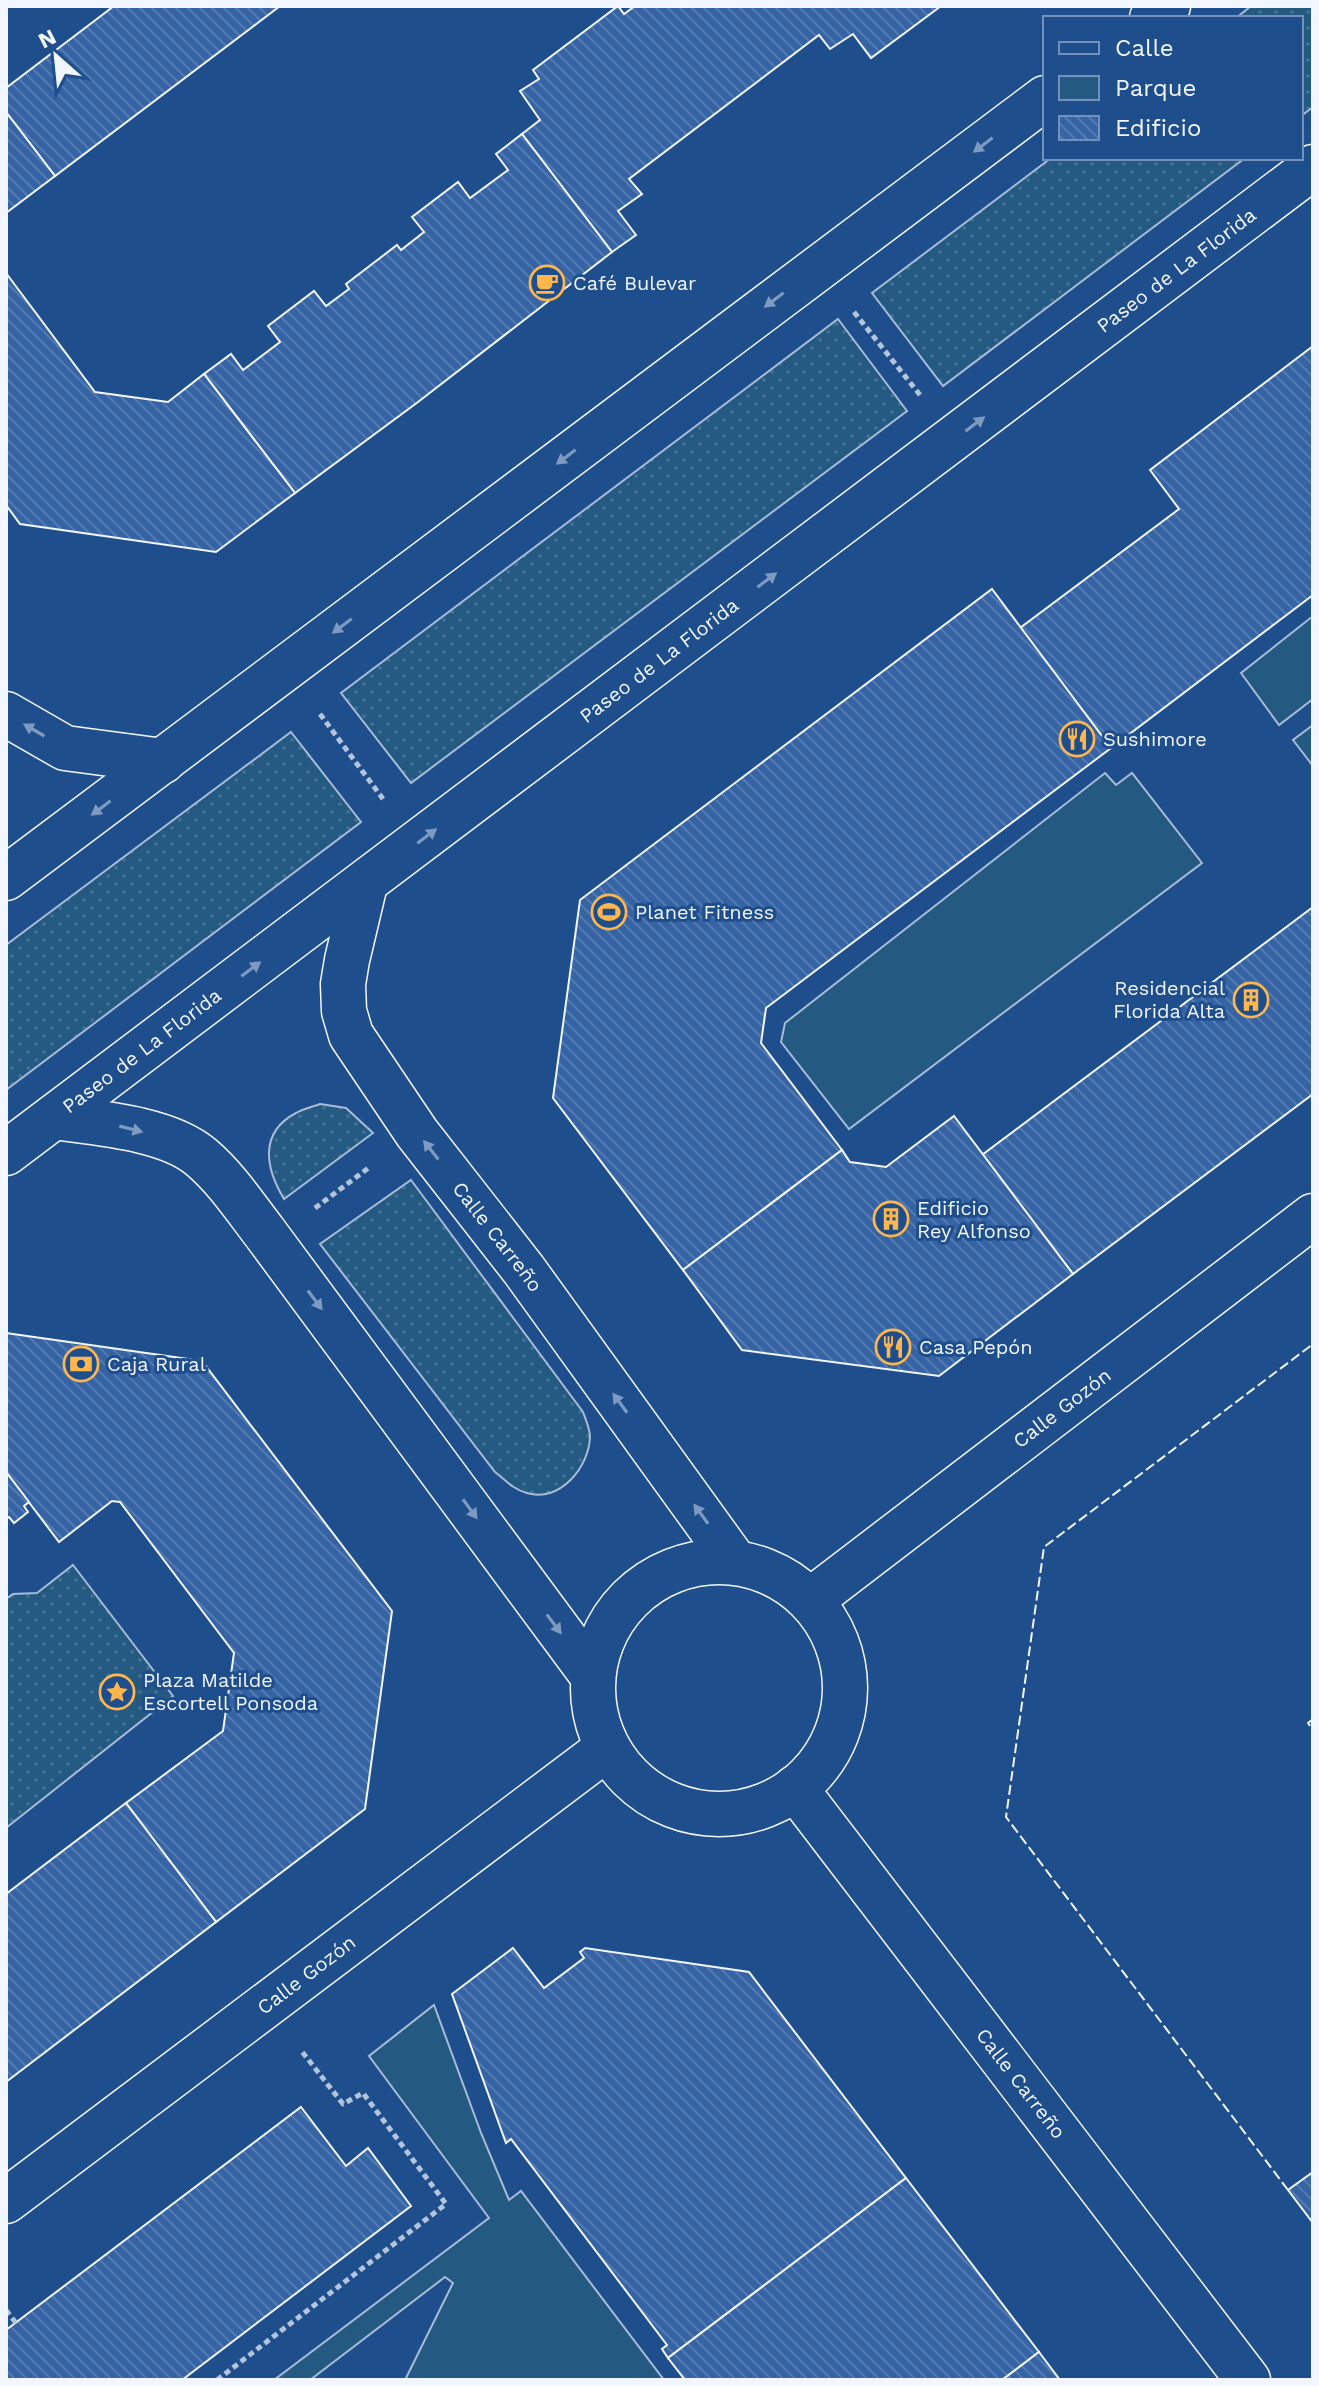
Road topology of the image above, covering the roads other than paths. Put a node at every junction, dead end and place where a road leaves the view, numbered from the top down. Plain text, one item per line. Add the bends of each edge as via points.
1 (1043, 99) edge
2 (1313, 167) edge
3 (6, 714) edge
4 (163, 761) junction
5 (6, 878) edge
6 (365, 884) junction
7 (54, 1117) junction
8 (6, 1153) edge
9 (1313, 1216) edge
10 (735, 1562) junction
11 (811, 1600) junction
12 (592, 1675) junction
13 (606, 1749) junction
14 (795, 1788) junction
15 (6, 2201) edge
16 (1248, 2380) edge

1 -> 4 street
6 -> 2 street, Paseo de La Florida
4 -> 3 street via 65,748
4 -> 5 street
7 -> 6 street, Paseo de La Florida
10 -> 6 street, Calle Carreño via 524,1270 417,1133 351,1035 343,984
7 - 8 street, Paseo de La Florida
7 -> 12 street via 122,1127 174,1141 200,1156 271,1241
9 - 11 street, Calle Gozón
10 - 11 street via 786,1579
10 - 12 street via 698,1562 654,1578 612,1618
11 - 14 street via 837,1641 846,1684 842,1722 827,1757
12 - 13 street via 594,1718
13 - 14 street via 631,1781 665,1804 700,1814 744,1813
13 - 15 street, Calle Gozón
14 - 16 street, Calle Carreño

